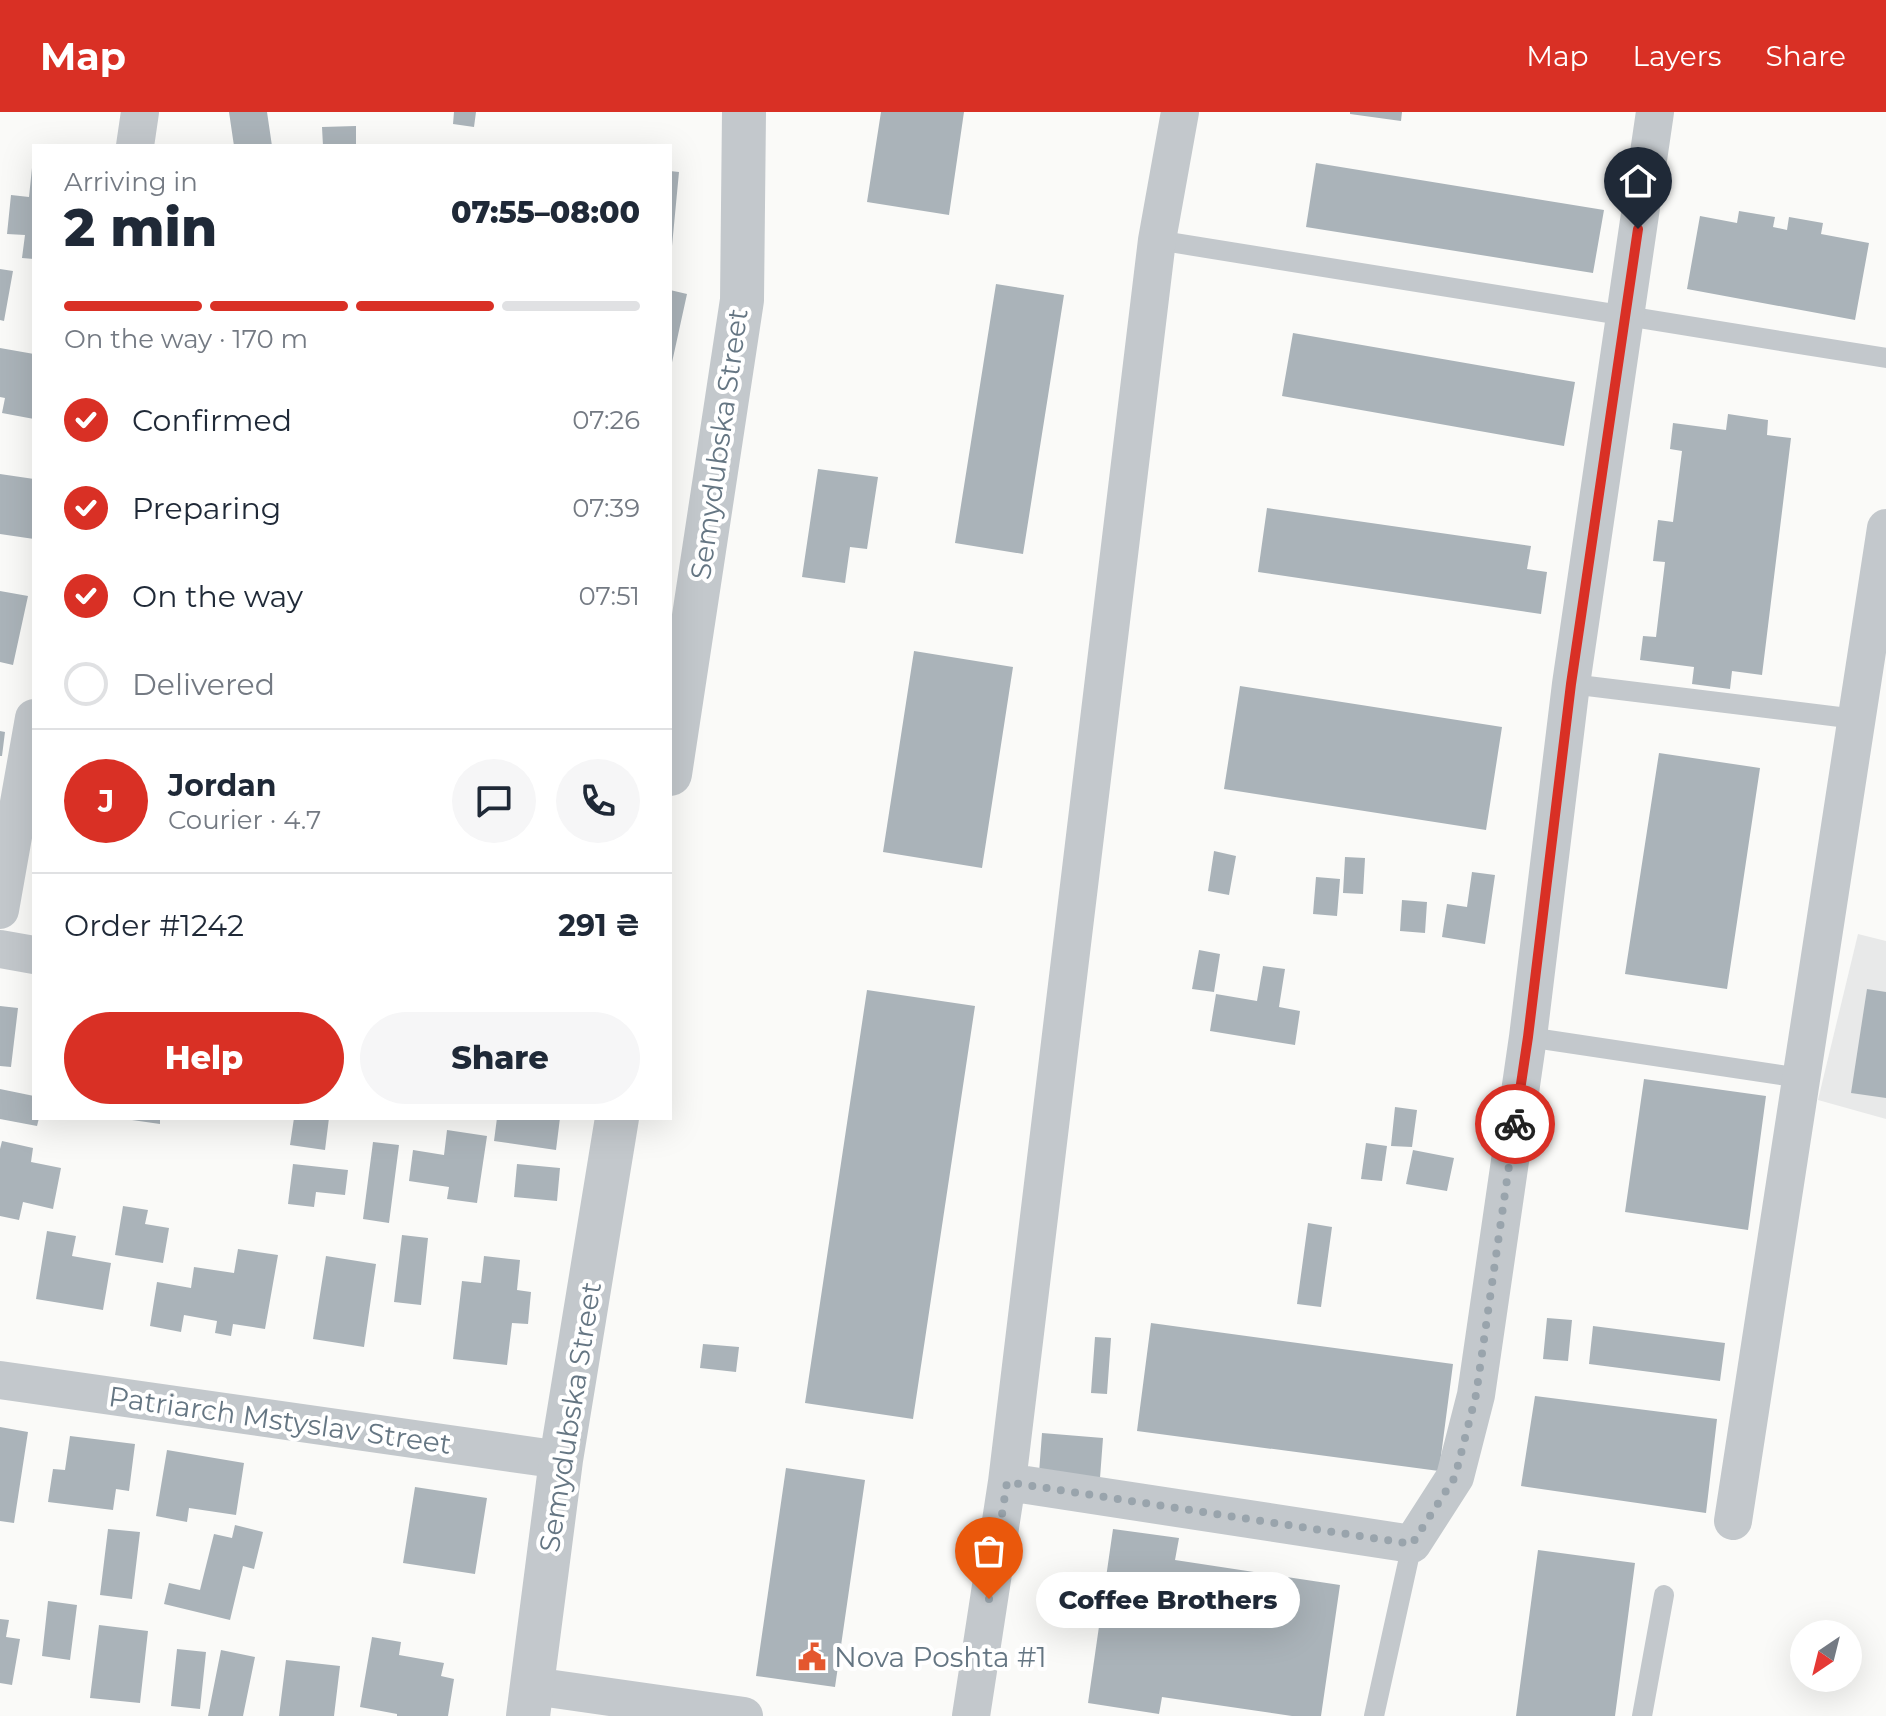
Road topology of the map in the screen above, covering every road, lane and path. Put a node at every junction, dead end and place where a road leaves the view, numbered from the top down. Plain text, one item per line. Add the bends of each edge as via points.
1 (140, 112) edge
2 (744, 112) edge
3 (1180, 112) edge
4 (1655, 112) edge
5 (135, 144) edge
6 (1157, 240) junction
7 (1625, 316) junction
8 (1886, 358) edge
9 (1886, 528) edge
10 (1571, 684) junction
11 (1856, 719) junction
12 (32, 729) edge
13 (672, 761) edge
14 (0, 910) edge
15 (0, 949) edge
16 (32, 955) edge
17 (1528, 1037) junction
18 (1801, 1078) junction
19 (617, 1120) edge
20 (0, 1380) edge
21 (561, 1460) junction
22 (1007, 1482) junction
23 (1733, 1521) dead end
24 (1412, 1544) junction
25 (1664, 1595) dead end
26 (531, 1701) edge
27 (744, 1716) edge
28 (971, 1716) edge
29 (1374, 1716) edge
30 (1642, 1716) edge

1 - 5 street
2 - 13 street, Semydubska Street via 742,300
3 - 6 street
4 - 7 street
6 - 7 lane
6 - 22 street
7 - 8 lane
7 - 10 street
9 - 11 street
10 - 11 lane
10 - 17 street
11 - 18 street
12 - 14 street
15 - 16 street
17 - 18 lane
17 - 24 street via 1476,1395 1455,1477
18 - 23 street
19 - 21 street, Semydubska Street
20 - 21 street, Patriarch Mstyslav Street
21 - 26 street, Semydubska Street
22 - 24 street
22 - 28 street
24 - 29 lane
25 - 30 lane
26 - 27 street

